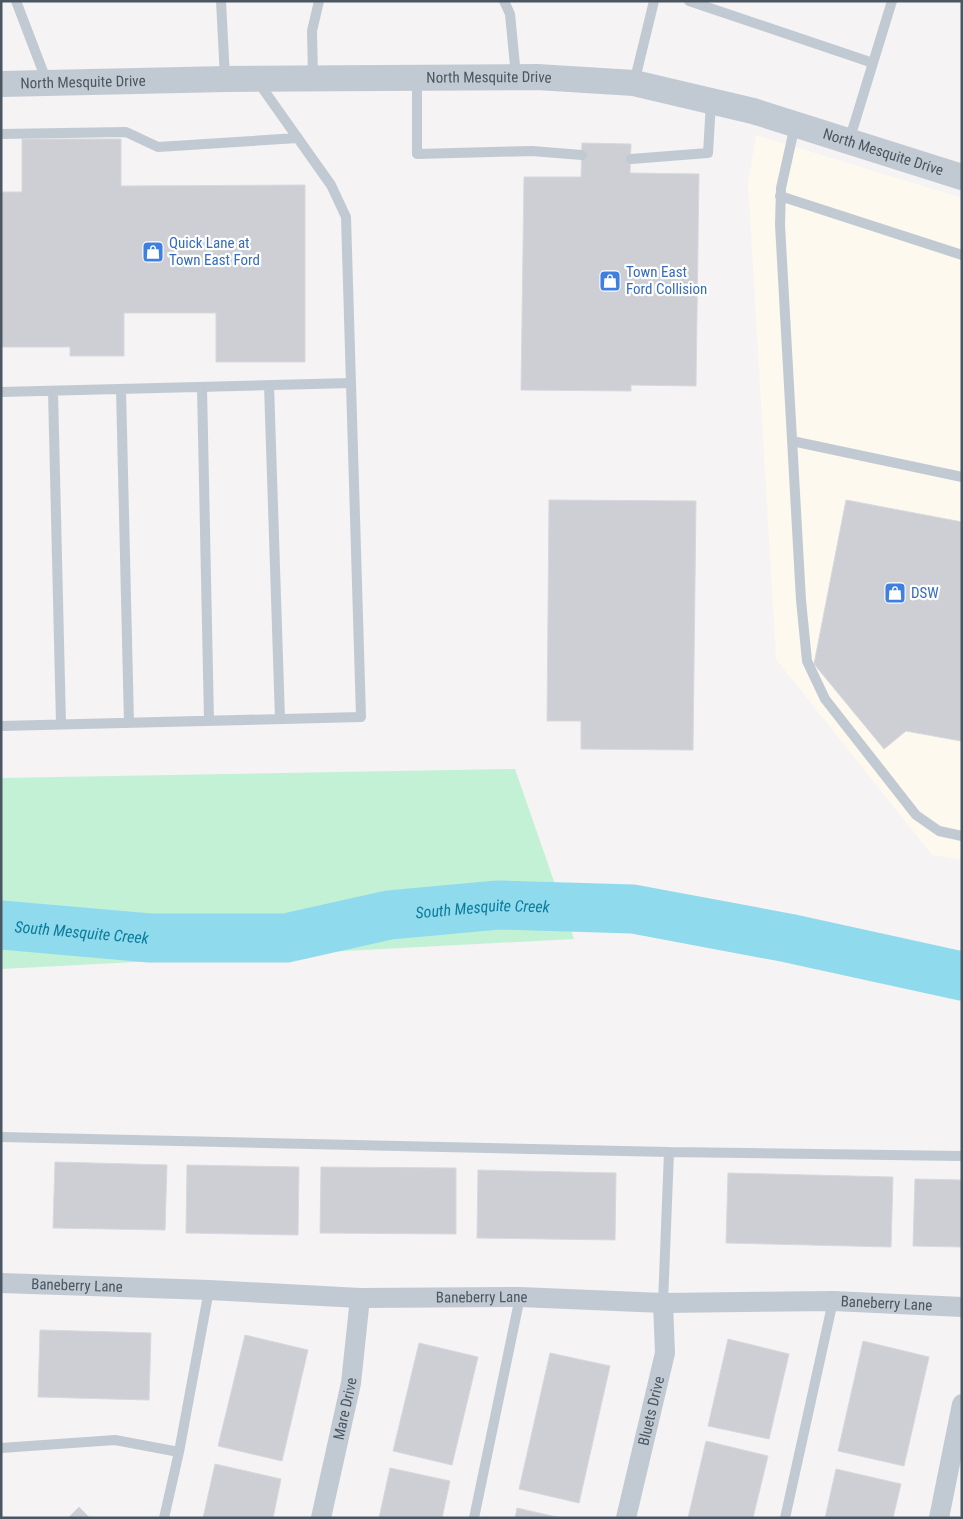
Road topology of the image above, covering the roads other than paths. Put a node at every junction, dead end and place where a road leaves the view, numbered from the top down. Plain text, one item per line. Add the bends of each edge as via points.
1 (16, 1) edge
2 (221, 1) edge
3 (319, 1) edge
4 (504, 1) edge
5 (654, 1) edge
6 (689, 1) edge
7 (892, 1) edge
8 (873, 63) junction
9 (516, 77) junction
10 (313, 78) junction
11 (418, 78) junction
12 (226, 79) junction
13 (256, 79) junction
14 (48, 83) junction
15 (634, 83) junction
16 (1, 84) edge
17 (711, 100) junction
18 (795, 124) junction
19 (1, 134) edge
20 (298, 138) junction
21 (848, 142) junction
22 (582, 155) dead end
23 (631, 159) dead end
24 (962, 177) edge
25 (780, 196) junction
26 (962, 254) edge
27 (351, 382) junction
28 (269, 385) junction
29 (202, 386) junction
30 (121, 389) junction
31 (52, 391) junction
32 (1, 392) edge
33 (792, 441) junction
34 (962, 477) edge
35 (280, 719) junction
36 (209, 721) junction
37 (129, 723) junction
38 (61, 724) junction
39 (1, 726) edge
40 (962, 836) edge
41 (1, 1137) edge
42 (669, 1152) junction
43 (962, 1156) edge
44 (1, 1284) edge
45 (209, 1290) junction
46 (520, 1297) junction
47 (360, 1298) junction
48 (833, 1301) junction
49 (663, 1303) junction
50 (962, 1307) edge
51 (962, 1404) edge
52 (1, 1448) edge
53 (179, 1452) junction
54 (164, 1518) edge
55 (321, 1518) edge
56 (474, 1518) edge
57 (626, 1518) edge
58 (785, 1518) edge
59 (939, 1518) edge

1 - 14 lane
2 - 12 lane
3 - 10 lane via 312,31
4 - 9 lane via 510,14
5 - 15 lane
6 - 8 lane
7 - 8 lane
8 - 21 lane
9 - 11 street, North Mesquite Drive
9 - 15 street, North Mesquite Drive
10 - 11 street, North Mesquite Drive
10 - 13 street, North Mesquite Drive
11 - 22 lane via 417,154 532,151
12 - 13 street, North Mesquite Drive
12 - 14 street, North Mesquite Drive
13 - 20 lane
14 - 16 street, North Mesquite Drive
15 - 17 street, North Mesquite Drive
17 - 18 street, North Mesquite Drive
17 - 23 lane via 708,153
18 - 21 street, North Mesquite Drive
18 - 25 lane
19 - 20 lane via 126,132 158,147
20 - 27 lane via 331,185 346,217
21 - 24 street, North Mesquite Drive
25 - 26 lane
25 - 33 lane
27 - 28 lane
27 - 35 lane via 361,717
28 - 29 lane
28 - 35 lane
29 - 30 lane
29 - 36 lane
30 - 31 lane
30 - 37 lane
31 - 32 lane
31 - 38 lane
33 - 34 lane
33 - 40 lane via 807,661 825,699 916,815 939,831
35 - 36 lane
36 - 37 lane
37 - 38 lane
38 - 39 lane
41 - 42 lane
42 - 43 lane
42 - 49 lane
44 - 45 street, Baneberry Lane
45 - 47 street, Baneberry Lane
45 - 53 lane
46 - 47 street, Baneberry Lane
46 - 49 street, Baneberry Lane
46 - 56 lane
47 - 55 street, Mare Drive via 351,1383
48 - 49 street, Baneberry Lane
48 - 50 street, Baneberry Lane
48 - 58 lane
49 - 57 street, Bluets Drive via 665,1353
51 - 59 street
52 - 53 lane via 115,1440
53 - 54 lane

